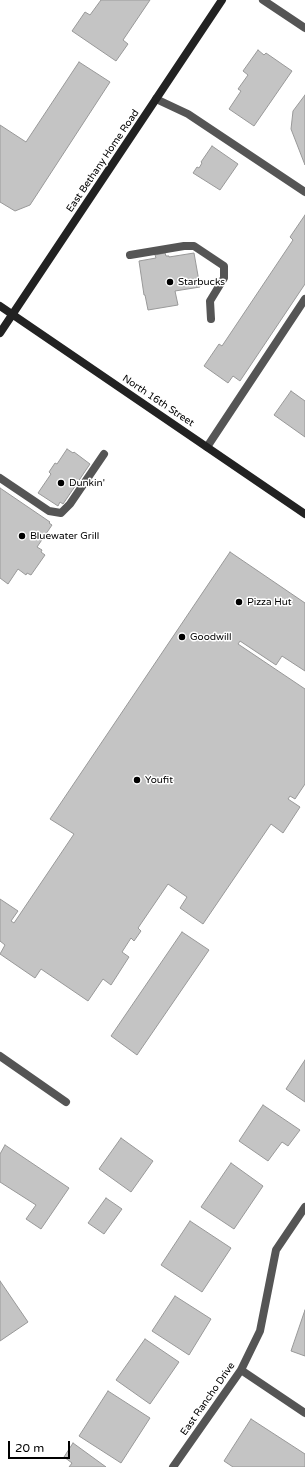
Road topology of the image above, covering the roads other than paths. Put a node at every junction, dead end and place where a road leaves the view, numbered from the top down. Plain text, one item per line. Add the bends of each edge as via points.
1 (222, 0) edge
2 (264, 0) edge
3 (305, 28) edge
4 (156, 100) junction
5 (305, 192) edge
6 (130, 255) dead end
7 (305, 299) edge
8 (0, 306) edge
9 (13, 314) junction
10 (211, 319) dead end
11 (0, 333) edge
12 (207, 447) junction
13 (104, 454) dead end
14 (0, 478) edge
15 (305, 514) edge
16 (0, 1056) edge
17 (66, 1102) dead end
18 (305, 1207) edge
19 (241, 1370) junction
20 (305, 1413) edge
21 (172, 1467) edge

1 - 4 main road, East Bethany Home Road
2 - 3 street
4 - 5 street via 188,114
4 - 9 main road, East Bethany Home Road
6 - 10 street via 194,246 224,266 224,278 210,302
7 - 12 street
8 - 9 main road, North 16th Street
9 - 11 main road, East Bethany Home Road
9 - 12 main road, North 16th Street
12 - 15 main road, North 16th Street
13 - 14 street via 61,513 49,511
16 - 17 street
18 - 19 street, East Rancho Drive via 276,1250 260,1331
19 - 20 street
19 - 21 street, East Rancho Drive

